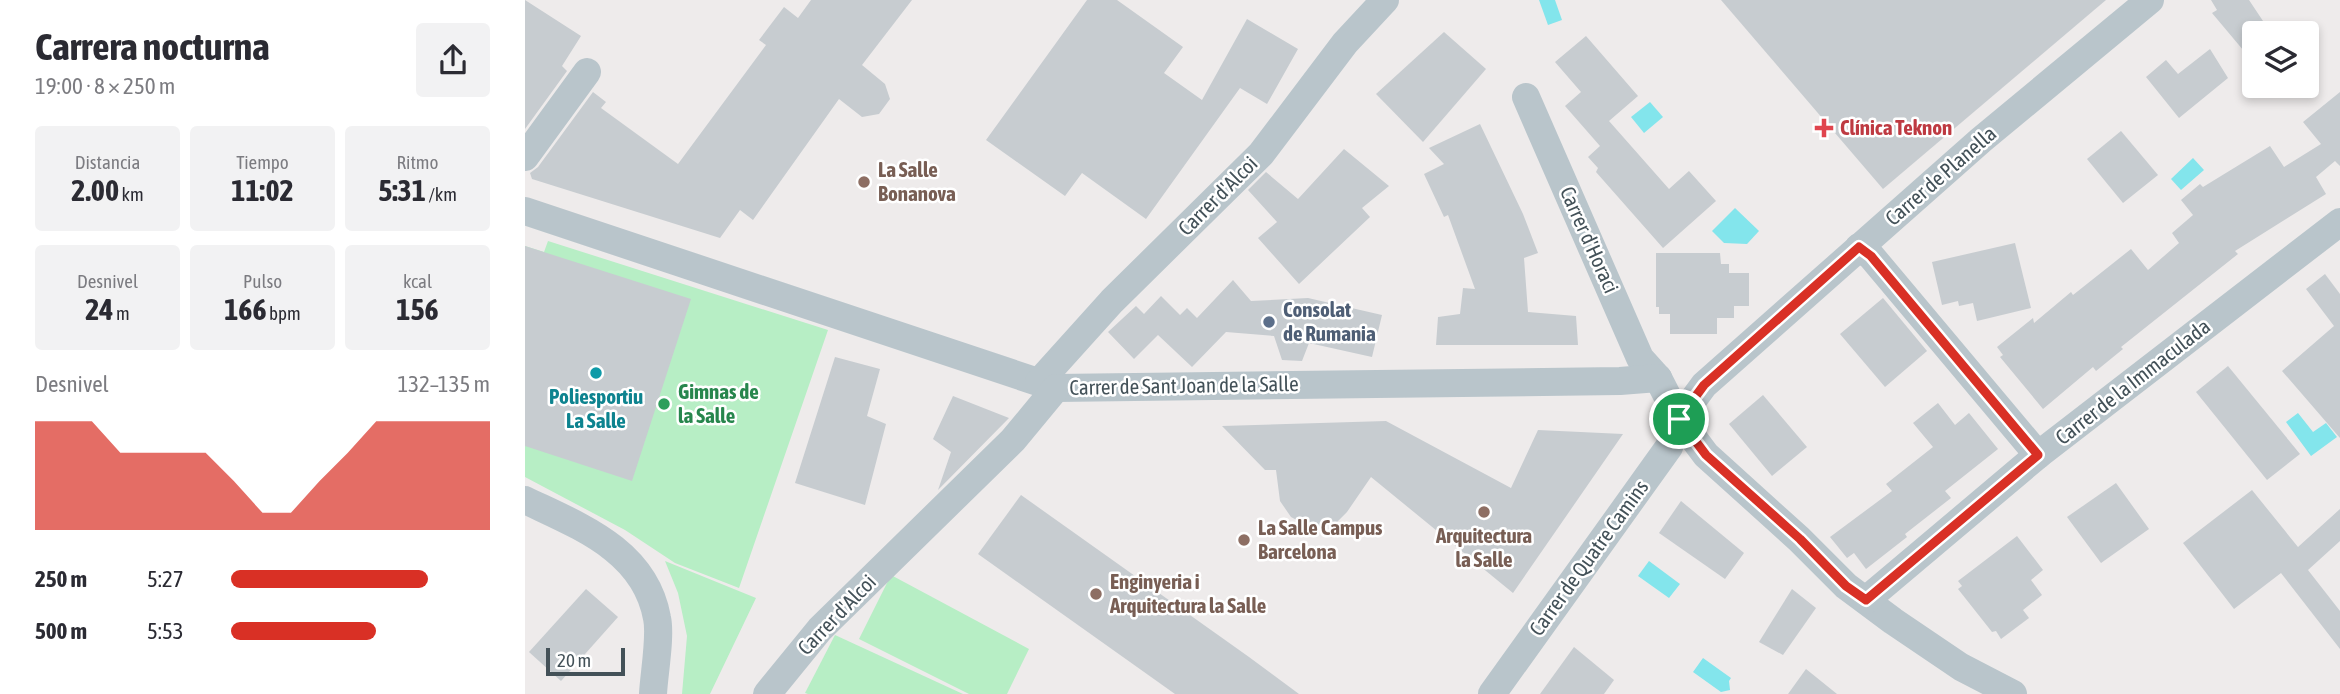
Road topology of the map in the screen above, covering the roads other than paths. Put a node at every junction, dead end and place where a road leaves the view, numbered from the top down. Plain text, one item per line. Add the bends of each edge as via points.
1 (1385, 0) edge
2 (2150, 0) edge
3 (587, 72) dead end
4 (1526, 97) dead end
5 (525, 157) edge
6 (525, 211) edge
7 (2340, 222) edge
8 (1859, 247) junction
9 (1658, 378) junction
10 (1047, 385) junction
11 (1679, 419) junction
12 (2038, 455) junction
13 (525, 500) edge
14 (1866, 600) junction
15 (653, 694) edge
16 (767, 694) edge
17 (1492, 694) edge
18 (2013, 694) edge

1 - 10 street, Carrer d'Alcoi via 1345,43 1261,154 1112,301
2 - 8 street, Carrer de Planella
3 - 5 street
4 - 9 street, Carrer d'Horaci via 1640,358
6 - 10 street, Carrer de Sant Joan de la Salle
7 - 12 street, Carrer de la Immaculada
8 - 11 street, Carrer de Planella via 1704,385
8 - 12 street
9 - 10 street, Carrer de Sant Joan de la Salle
9 - 11 street
10 - 16 street, Carrer d'Alcoi via 1013,440 820,629
11 - 14 street via 1706,455
11 - 17 street, Carrer de Quatre Camins via 1669,447
12 - 14 street, Carrer de la Immaculada
13 - 15 street via 593,532 622,554 644,583 657,619
14 - 18 street via 1961,667

